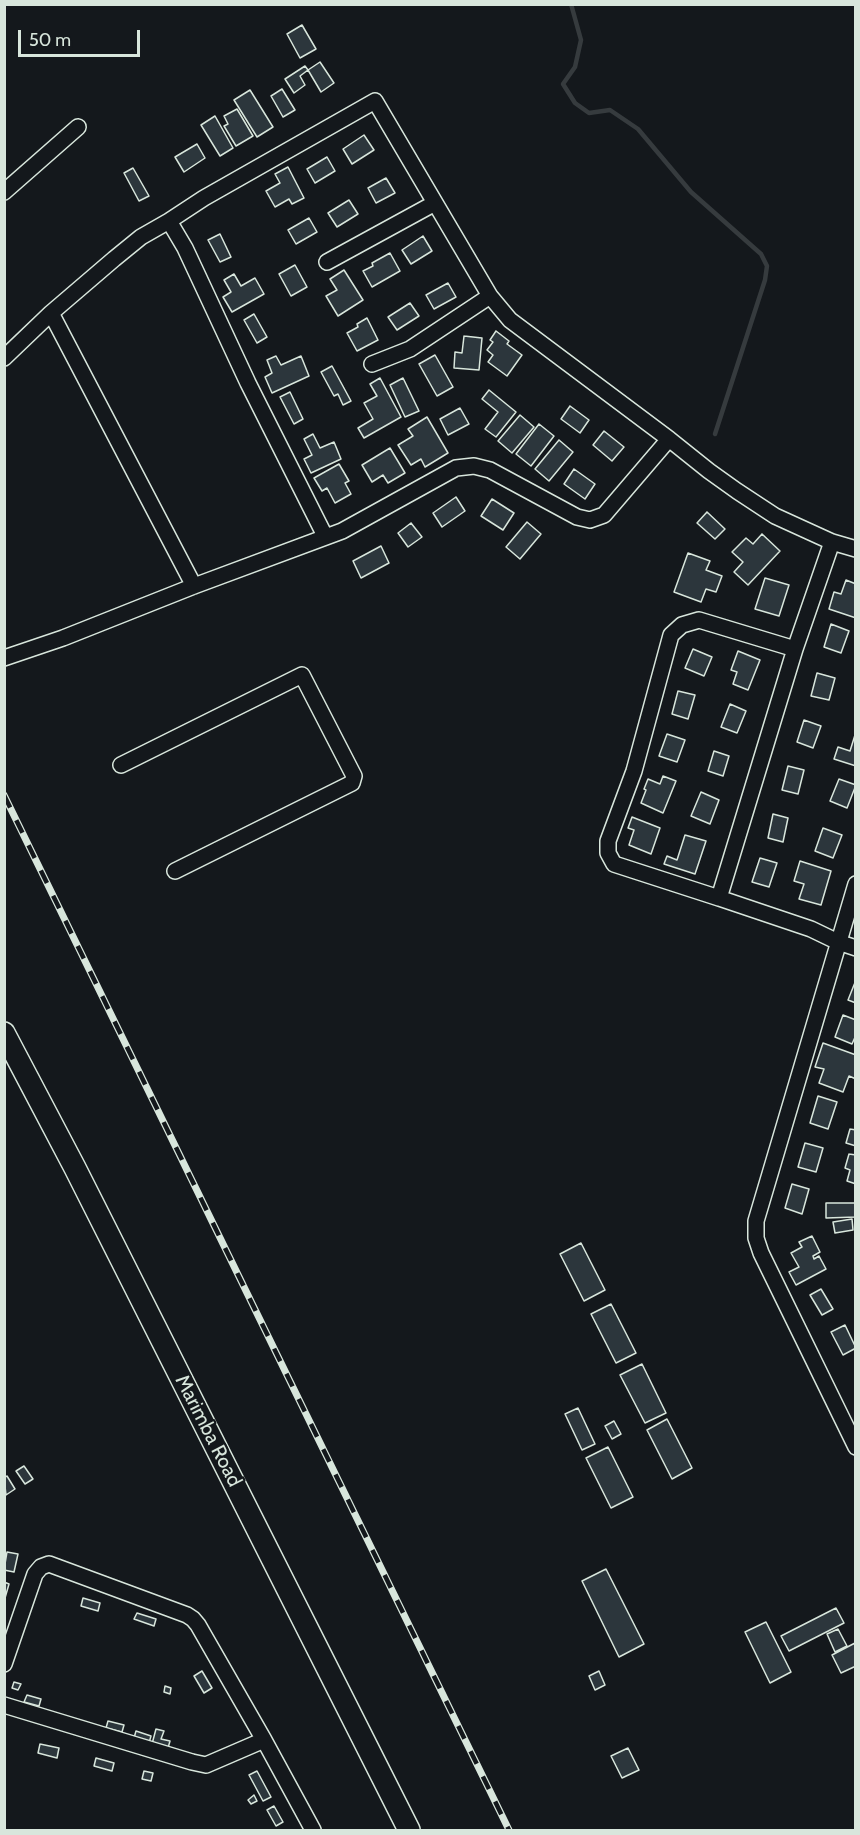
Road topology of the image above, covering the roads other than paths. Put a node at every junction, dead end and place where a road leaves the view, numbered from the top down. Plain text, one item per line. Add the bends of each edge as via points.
1 (78, 127) dead end
2 (4, 192) edge
3 (435, 203) junction
4 (169, 221) junction
5 (327, 262) dead end
6 (490, 296) junction
7 (51, 314) junction
8 (4, 358) edge
9 (372, 364) dead end
10 (669, 439) junction
11 (325, 536) junction
12 (832, 542) junction
13 (855, 549) edge
14 (194, 586) junction
15 (795, 649) junction
16 (4, 658) edge
17 (121, 765) dead end
18 (175, 872) dead end
19 (855, 884) edge
20 (719, 898) junction
21 (838, 942) junction
22 (855, 948) edge
23 (4, 1033) edge
24 (855, 1447) edge
25 (4, 1664) edge
26 (4, 1705) edge
27 (264, 1740) junction
28 (313, 1830) edge
29 (409, 1830) edge

1 - 2 street
3 - 4 street via 375,101
3 - 5 street
3 - 6 street
4 - 7 street via 141,237
4 - 11 street
6 - 9 street via 410,348
6 - 10 street via 510,320
7 - 8 street
7 - 14 street
10 - 11 street via 604,515 590,520 577,518 490,470 474,466 456,468 342,531
10 - 12 street via 775,516
11 - 14 street
12 - 13 street
12 - 15 street
14 - 16 street
15 - 20 street
15 - 20 street via 699,620 682,625 671,635 634,771 608,841 608,853 614,864
17 - 18 street via 302,675 354,776 352,783
19 - 21 street
20 - 21 street
21 - 22 street
21 - 24 street via 756,1221 756,1238
23 - 29 street, Marimba Road
25 - 27 street via 35,1574 49,1564 193,1619
26 - 27 street via 206,1765
27 - 28 street

